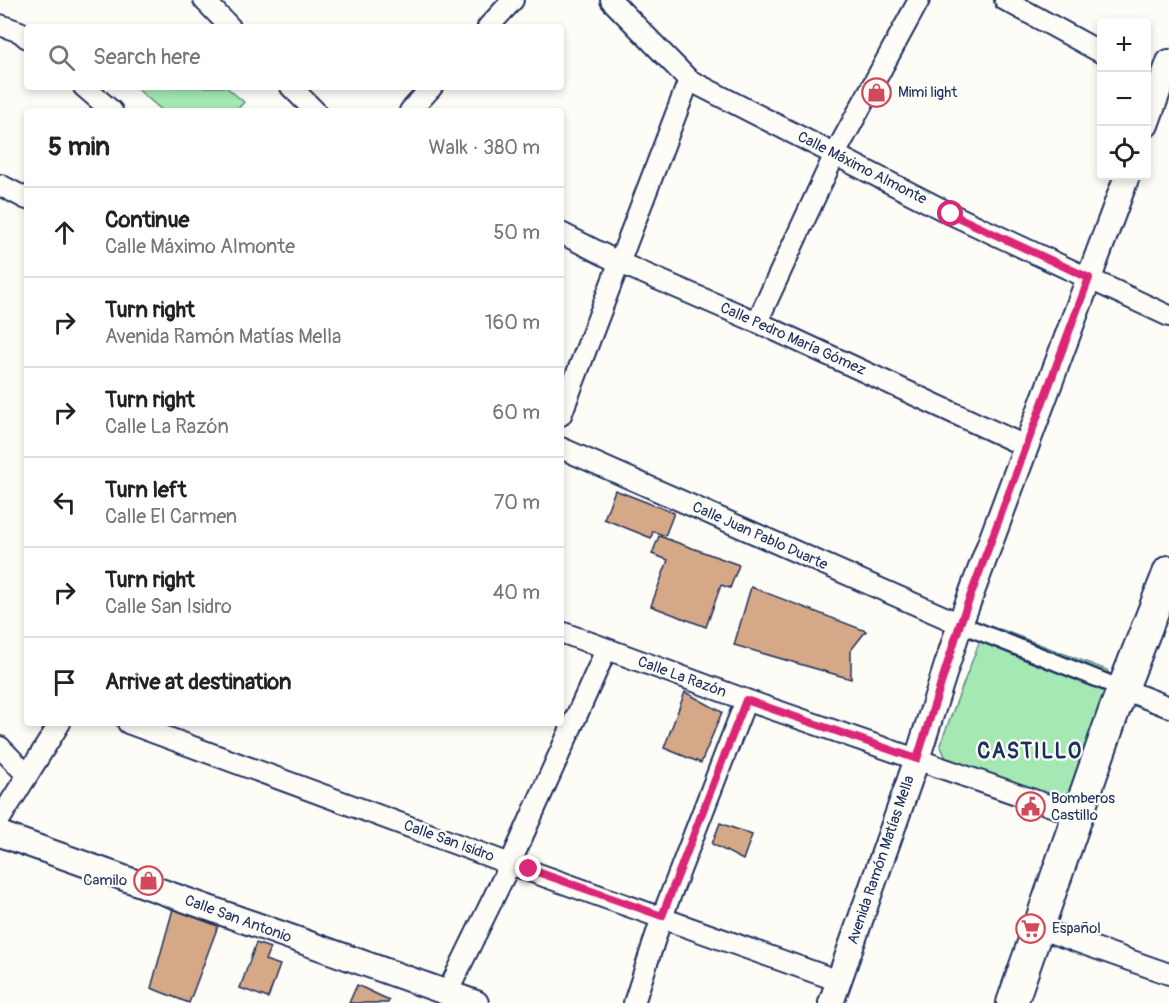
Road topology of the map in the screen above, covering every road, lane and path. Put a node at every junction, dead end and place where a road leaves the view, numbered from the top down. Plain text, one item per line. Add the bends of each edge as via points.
1 (204, 0) edge
2 (513, 0) edge
3 (612, 0) edge
4 (919, 0) edge
5 (1005, 0) edge
6 (227, 24) edge
7 (491, 24) edge
8 (0, 25) edge
9 (24, 35) edge
10 (1097, 51) edge
11 (1169, 62) edge
12 (689, 80) junction
13 (1159, 84) edge
14 (88, 90) edge
15 (294, 90) edge
16 (429, 90) edge
17 (108, 108) edge
18 (312, 108) edge
19 (413, 108) edge
20 (1151, 109) edge
21 (835, 154) junction
22 (1126, 180) edge
23 (0, 184) edge
24 (24, 197) edge
25 (564, 235) edge
26 (620, 263) junction
27 (1089, 278) junction
28 (1169, 316) edge
29 (757, 322) junction
30 (564, 408) edge
31 (1025, 446) junction
32 (564, 449) edge
33 (1169, 571) edge
34 (960, 624) junction
35 (564, 633) edge
36 (606, 650) junction
37 (1123, 689) junction
38 (746, 700) junction
39 (1169, 707) edge
40 (58, 726) edge
41 (136, 726) edge
42 (0, 747) edge
43 (917, 759) junction
44 (27, 775) junction
45 (1077, 815) junction
46 (0, 819) edge
47 (0, 834) edge
48 (510, 864) junction
49 (662, 916) junction
50 (1038, 928) junction
51 (1169, 974) edge
52 (835, 992) edge
53 (447, 993) junction
54 (476, 1003) edge
55 (634, 1003) edge
56 (1012, 1003) edge

1 - 6 street
2 - 7 street
3 - 12 street, Calle Máximo Almonte
4 - 21 street
5 - 10 street
8 - 9 street
11 - 13 street
12 - 21 street, Calle Máximo Almonte
12 - 26 street
13 - 20 street
14 - 17 street
15 - 18 street
16 - 19 street
21 - 27 street, Calle Máximo Almonte via 951,214
21 - 29 street
22 - 27 street, Avenida Ramón Matías Mella
23 - 24 street
25 - 26 street, Calle Pedro María Gómez
26 - 29 street, Calle Pedro María Gómez
26 - 30 street
27 - 28 street, Calle Máximo Almonte
27 - 31 street, Avenida Ramón Matías Mella
29 - 31 street, Calle Pedro María Gómez
31 - 34 street, Avenida Ramón Matías Mella
32 - 34 street, Calle Juan Pablo Duarte
33 - 37 main road
34 - 37 street
34 - 43 street, Avenida Ramón Matías Mella
35 - 36 street, Calle La Razón
36 - 38 street, Calle La Razón
36 - 48 street
37 - 39 street
37 - 45 main road
38 - 43 street, Calle La Razón
38 - 49 street
40 - 44 street
41 - 48 street, Calle San Isidro
42 - 44 street
43 - 45 street, Calle La Razón
43 - 52 street, Avenida Ramón Matías Mella
44 - 46 street
45 - 50 main road
47 - 53 street, Calle San Antonio
48 - 49 street, Calle San Isidro
48 - 53 street
49 - 52 street, Calle San Isidro
49 - 55 street
50 - 51 street
50 - 56 main road
53 - 54 street, Calle San Antonio

